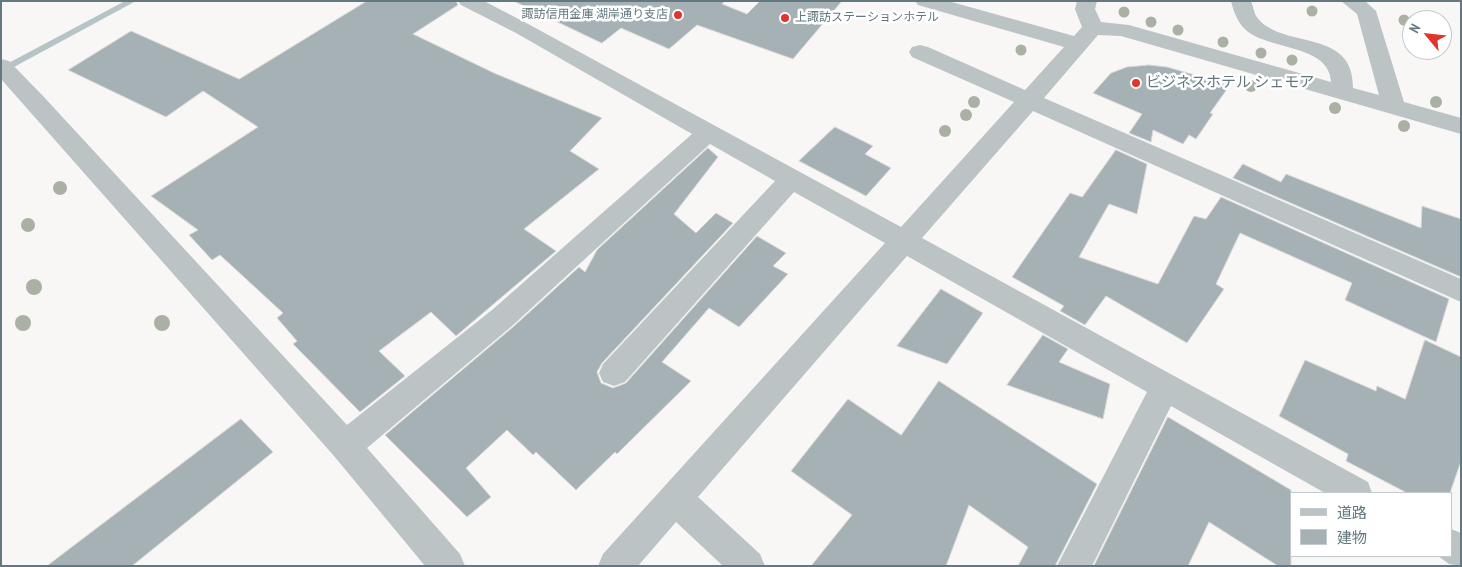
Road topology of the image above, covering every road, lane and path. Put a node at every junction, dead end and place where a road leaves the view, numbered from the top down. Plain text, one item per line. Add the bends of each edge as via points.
1 (468, 1) edge
2 (926, 1) edge
3 (1087, 1) edge
4 (1241, 1) edge
5 (1351, 1) edge
6 (1085, 36) junction
7 (920, 52) dead end
8 (6, 70) edge
9 (1342, 91) junction
10 (1029, 99) junction
11 (1394, 107) junction
12 (1461, 126) edge
13 (708, 132) junction
14 (791, 179) junction
15 (904, 242) junction
16 (1461, 291) edge
17 (614, 373) dead end
18 (1165, 387) junction
19 (345, 446) junction
20 (1354, 492) edge
21 (676, 499) junction
22 (448, 566) edge
23 (615, 566) edge
24 (748, 566) edge
25 (1074, 566) edge

1 - 13 street
2 - 6 street
3 - 6 street
4 - 9 street via 1249,24 1331,58 1341,70
5 - 11 street via 1366,11
6 - 9 street via 1122,30
6 - 10 street
7 - 10 street
8 - 19 street
9 - 11 street
10 - 15 street
10 - 16 street
11 - 12 street
13 - 14 street
13 - 19 street via 502,318
14 - 15 street
14 - 17 street
15 - 18 street
15 - 21 street
18 - 20 street
18 - 25 street
19 - 22 street
21 - 23 street
21 - 24 street

